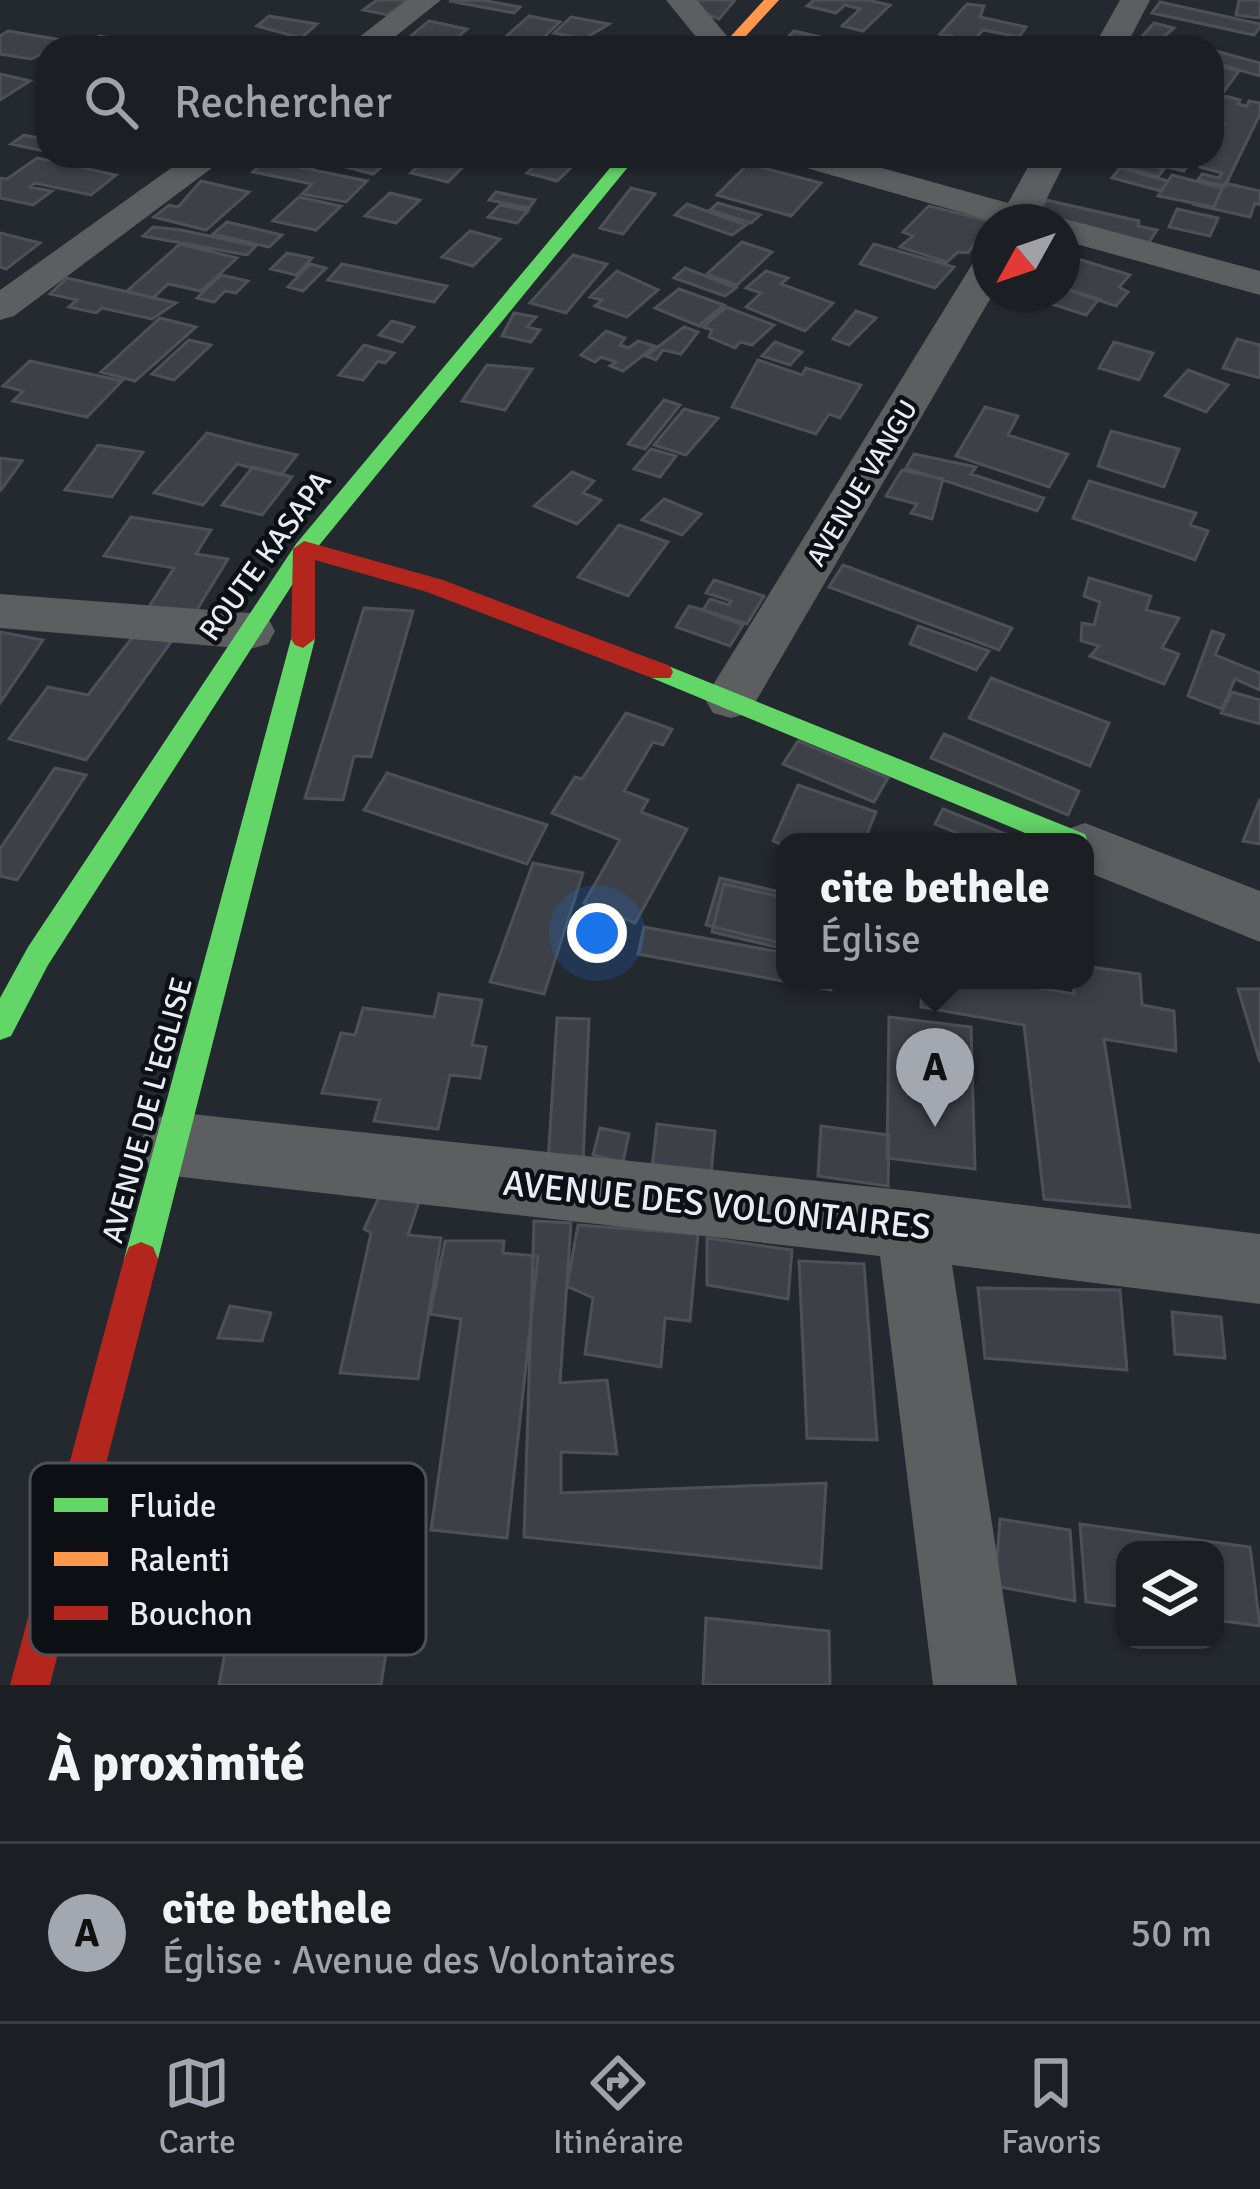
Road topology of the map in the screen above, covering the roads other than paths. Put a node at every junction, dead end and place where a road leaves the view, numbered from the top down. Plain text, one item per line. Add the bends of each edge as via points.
1 (426, 0) edge
2 (681, 0) edge
3 (772, 0) edge
4 (1136, 0) edge
5 (378, 36) edge
6 (713, 36) edge
7 (736, 36) edge
8 (1115, 36) edge
9 (194, 168) edge
10 (619, 168) edge
11 (843, 168) edge
12 (1046, 168) edge
13 (1030, 204) edge
14 (972, 205) edge
15 (1080, 235) edge
16 (1260, 284) edge
17 (972, 296) edge
18 (0, 308) edge
19 (304, 549) junction
20 (0, 611) edge
21 (250, 631) junction
22 (731, 699) junction
23 (1053, 833) edge
24 (1094, 850) edge
25 (1260, 917) edge
26 (0, 1027) edge
27 (173, 1144) junction
28 (910, 1225) junction
29 (1260, 1269) edge
30 (89, 1463) edge
31 (38, 1655) edge
32 (30, 1685) edge
33 (975, 1685) edge

1 - 5 street
2 - 6 street
3 - 7 street
4 - 8 street
9 - 18 street
10 - 19 street, ROUTE KASAPA
11 - 14 street
12 - 13 street
15 - 16 street
17 - 22 street, AVENUE VANGU
19 - 21 street, ROUTE KASAPA
19 - 22 street via 435,586
19 - 27 street, AVENUE DE L'EGLISE via 304,634
20 - 21 street
21 - 26 street, ROUTE KASAPA
22 - 23 street
24 - 25 street
27 - 28 street, AVENUE DES VOLONTAIRES
27 - 30 street, AVENUE DE L'EGLISE
28 - 29 street, AVENUE DES VOLONTAIRES
28 - 33 street
31 - 32 street, AVENUE DE L'EGLISE

